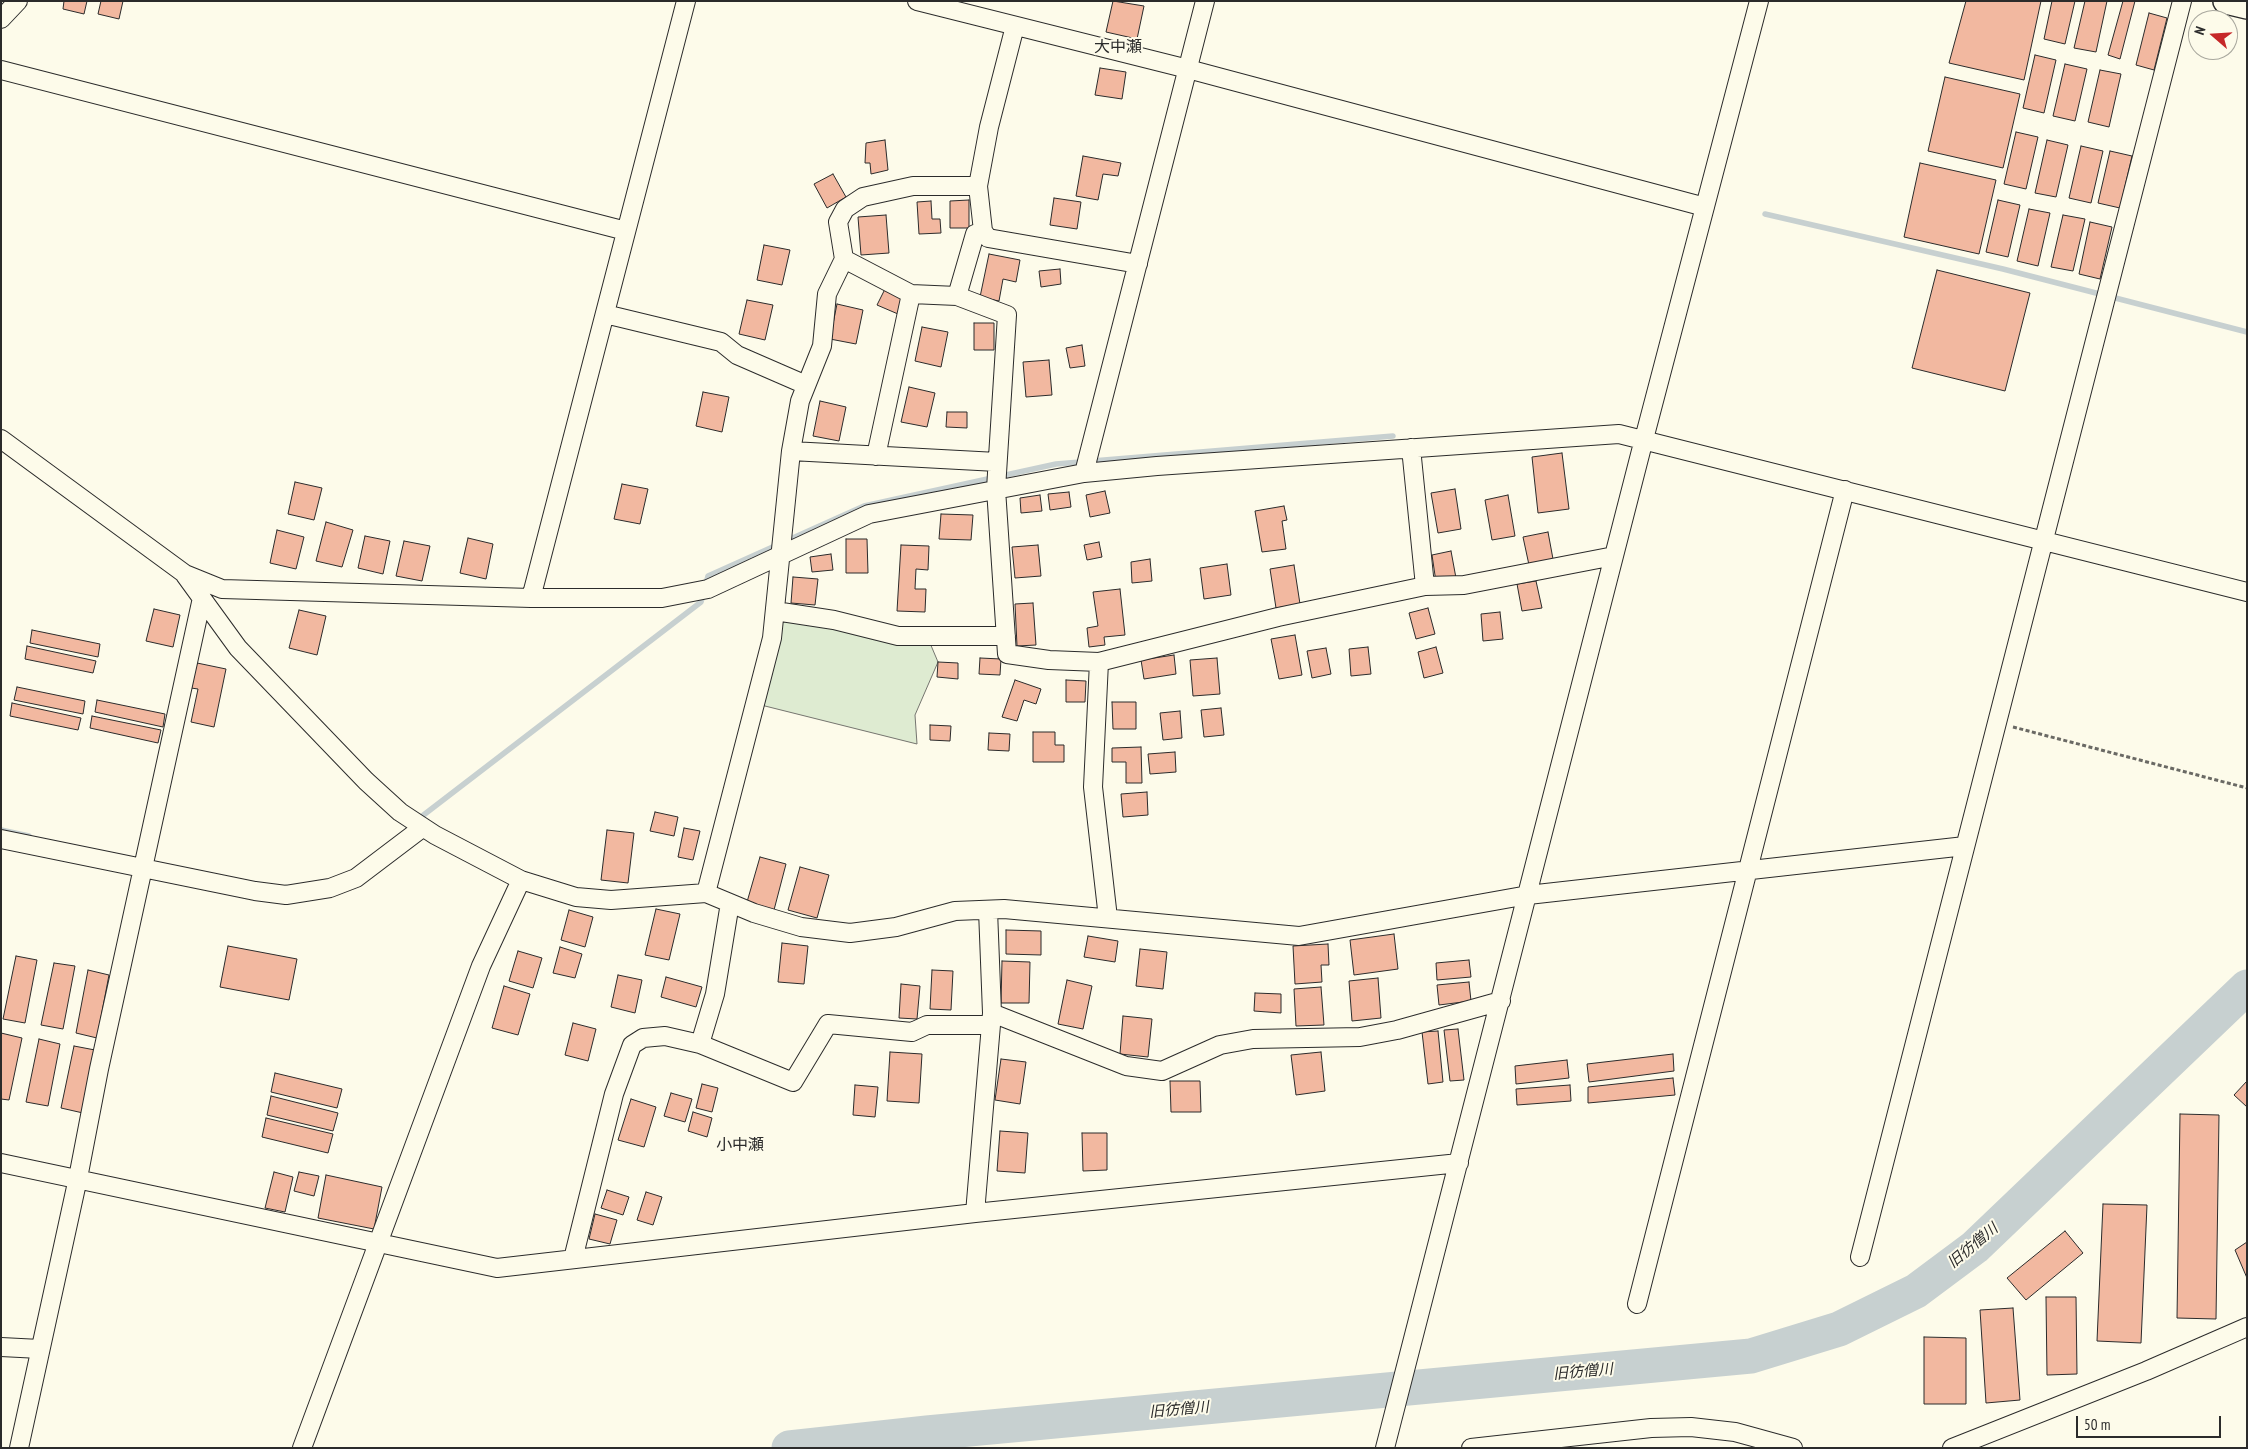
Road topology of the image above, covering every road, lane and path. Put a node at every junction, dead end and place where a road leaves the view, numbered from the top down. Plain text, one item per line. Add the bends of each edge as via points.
1 (18, 1) edge
2 (686, 1) edge
3 (917, 1) edge
4 (1205, 1) edge
5 (1759, 1) edge
6 (2182, 1) edge
7 (2226, 1) edge
8 (2247, 6) edge
9 (1, 19) edge
10 (1016, 26) junction
11 (1188, 69) junction
12 (1, 70) edge
13 (978, 186) junction
14 (1705, 207) junction
15 (626, 231) junction
16 (983, 231) junction
17 (844, 259) junction
18 (1138, 264) junction
19 (910, 294) junction
20 (957, 296) junction
21 (605, 314) junction
22 (806, 384) junction
23 (1, 439) edge
24 (1644, 439) junction
25 (1412, 448) junction
26 (791, 451) junction
27 (876, 456) junction
28 (997, 462) junction
29 (1084, 473) junction
30 (996, 489) junction
31 (1845, 490) junction
32 (2042, 540) junction
33 (782, 554) junction
34 (1614, 556) junction
35 (185, 574) junction
36 (1425, 586) junction
37 (2247, 592) edge
38 (202, 598) junction
39 (531, 598) junction
40 (775, 611) junction
41 (1006, 636) junction
42 (1098, 662) junction
43 (1996, 722) junction
44 (2247, 788) edge
45 (422, 828) junction
46 (1, 839) edge
47 (1965, 846) junction
48 (144, 868) junction
49 (1748, 869) junction
50 (521, 880) junction
51 (706, 893) junction
52 (1528, 895) junction
53 (730, 903) junction
54 (988, 910) junction
55 (1108, 918) junction
56 (1501, 1001) junction
57 (991, 1019) junction
58 (700, 1044) junction
59 (1, 1163) edge
60 (1459, 1163) junction
61 (78, 1178) junction
62 (975, 1213) junction
63 (378, 1243) junction
64 (1860, 1257) dead end
65 (572, 1259) junction
66 (1637, 1304) dead end
67 (2247, 1327) edge
68 (1, 1347) edge
69 (40, 1349) junction
70 (19, 1448) edge
71 (302, 1448) edge
72 (1385, 1448) edge
73 (1471, 1448) edge
74 (1793, 1448) edge
75 (1952, 1448) edge

1 - 9 street
2 - 15 street
3 - 10 street
4 - 11 street
5 - 14 street
6 - 32 street
7 - 8 street
10 - 11 street
10 - 13 street via 989,127
11 - 14 street
11 - 18 street
12 - 15 street
13 - 16 street
13 - 17 street via 913,186 863,197 845,209 838,222
14 - 24 street
15 - 21 street
16 - 18 street via 988,238
16 - 20 street via 975,234
17 - 19 street
17 - 22 street via 827,294 822,346
18 - 29 street
19 - 20 street
19 - 27 street
20 - 28 street via 1007,316
21 - 22 street via 720,342 737,355
21 - 39 street
22 - 26 street
23 - 35 street
24 - 25 street via 1619,434
24 - 31 street
24 - 34 street
25 - 29 street
25 - 36 street
26 - 27 street
26 - 33 street
27 - 28 street
28 - 30 street
29 - 30 street
30 - 33 street via 868,514
30 - 41 street
31 - 32 street
31 - 49 street
32 - 37 street
32 - 43 street
33 - 39 street via 708,590 662,598
33 - 40 street
34 - 36 street via 1464,585
34 - 52 street
35 - 38 street
35 - 39 street via 222,589
36 - 42 street via 1278,617
38 - 45 street via 238,648 366,781
38 - 48 street
40 - 41 street via 834,620 898,636
40 - 51 street via 772,638
41 - 42 street via 1007,654 1058,661
42 - 55 street via 1093,787
43 - 44 path
43 - 47 street
45 - 48 street via 356,878 309,893 286,895 256,891
45 - 50 street
46 - 48 street
47 - 49 street
47 - 64 street
48 - 61 street
49 - 52 street
49 - 66 street
50 - 51 street via 576,897 611,900
50 - 63 street via 480,966
51 - 53 street
52 - 55 street via 1299,936
52 - 56 street
53 - 54 street via 801,927 850,933 896,927 955,911
53 - 58 street via 715,994
54 - 55 street
54 - 57 street
56 - 57 street via 1360,1037 1253,1039 1220,1045 1162,1071 1126,1066
56 - 60 street
57 - 58 street via 927,1025 912,1032 828,1024 793,1082
57 - 62 street
58 - 65 street via 665,1036 643,1038 632,1045 614,1094
59 - 61 street
60 - 62 street
60 - 72 street
61 - 63 street
61 - 69 street
62 - 65 street
63 - 65 street via 497,1268
63 - 71 street
67 - 75 street
68 - 69 street
69 - 70 street
73 - 74 street via 1651,1428 1691,1427 1735,1432

